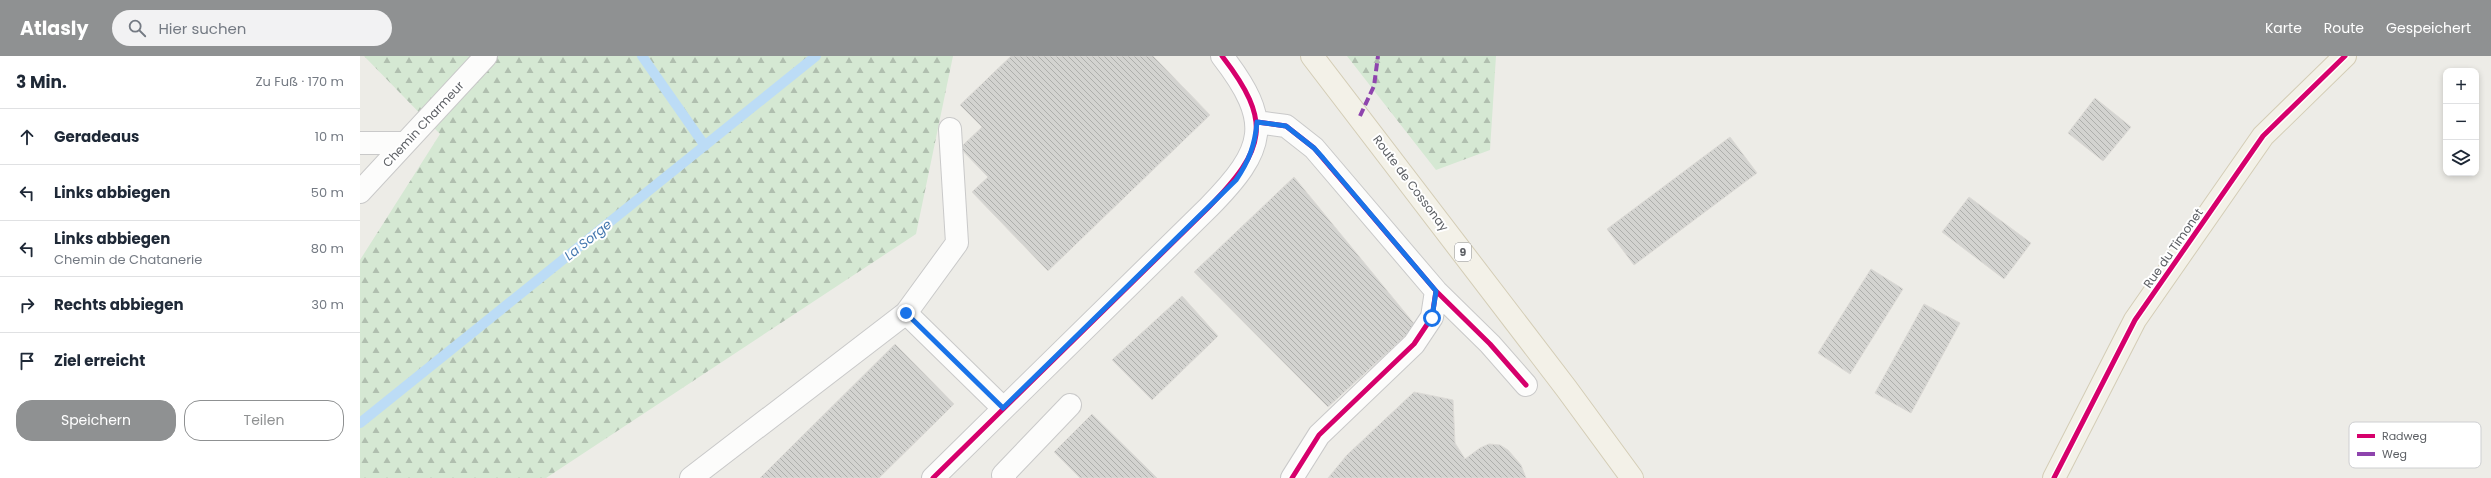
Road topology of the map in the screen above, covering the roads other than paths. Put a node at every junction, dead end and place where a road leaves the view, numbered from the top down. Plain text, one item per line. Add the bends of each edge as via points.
1 (486, 56) edge
2 (1222, 56) edge
3 (1312, 56) edge
4 (2345, 56) edge
5 (1257, 122) junction
6 (950, 129) dead end
7 (360, 143) edge
8 (405, 143) junction
9 (360, 192) edge
10 (1436, 291) junction
11 (906, 313) junction
12 (1526, 385) dead end
13 (1566, 388) junction
14 (1070, 404) dead end
15 (1003, 408) junction
16 (691, 478) edge
17 (933, 478) edge
18 (1005, 478) edge
19 (1292, 478) edge
20 (1632, 478) edge
21 (1648, 478) edge
22 (2054, 478) edge

1 - 8 street, Chemin Charmeur
2 - 5 street via 1248,93
3 - 13 main road, Route de Cossonay / 9
4 - 22 main road, Rue du Timonet via 2263,136 2135,320
5 - 10 street via 1286,126 1314,148
5 - 15 street via 1255,144 1247,164 1236,180
6 - 11 street via 957,243
7 - 8 street
8 - 9 street, Chemin Charmeur
10 - 12 street via 1490,344
10 - 19 street via 1432,318 1414,344 1319,435
11 - 15 street
11 - 16 street
13 - 20 main road, Route de Cossonay / 9
13 - 21 main road, Route de Cossonay / 9
14 - 18 street via 1003,475
15 - 17 street

